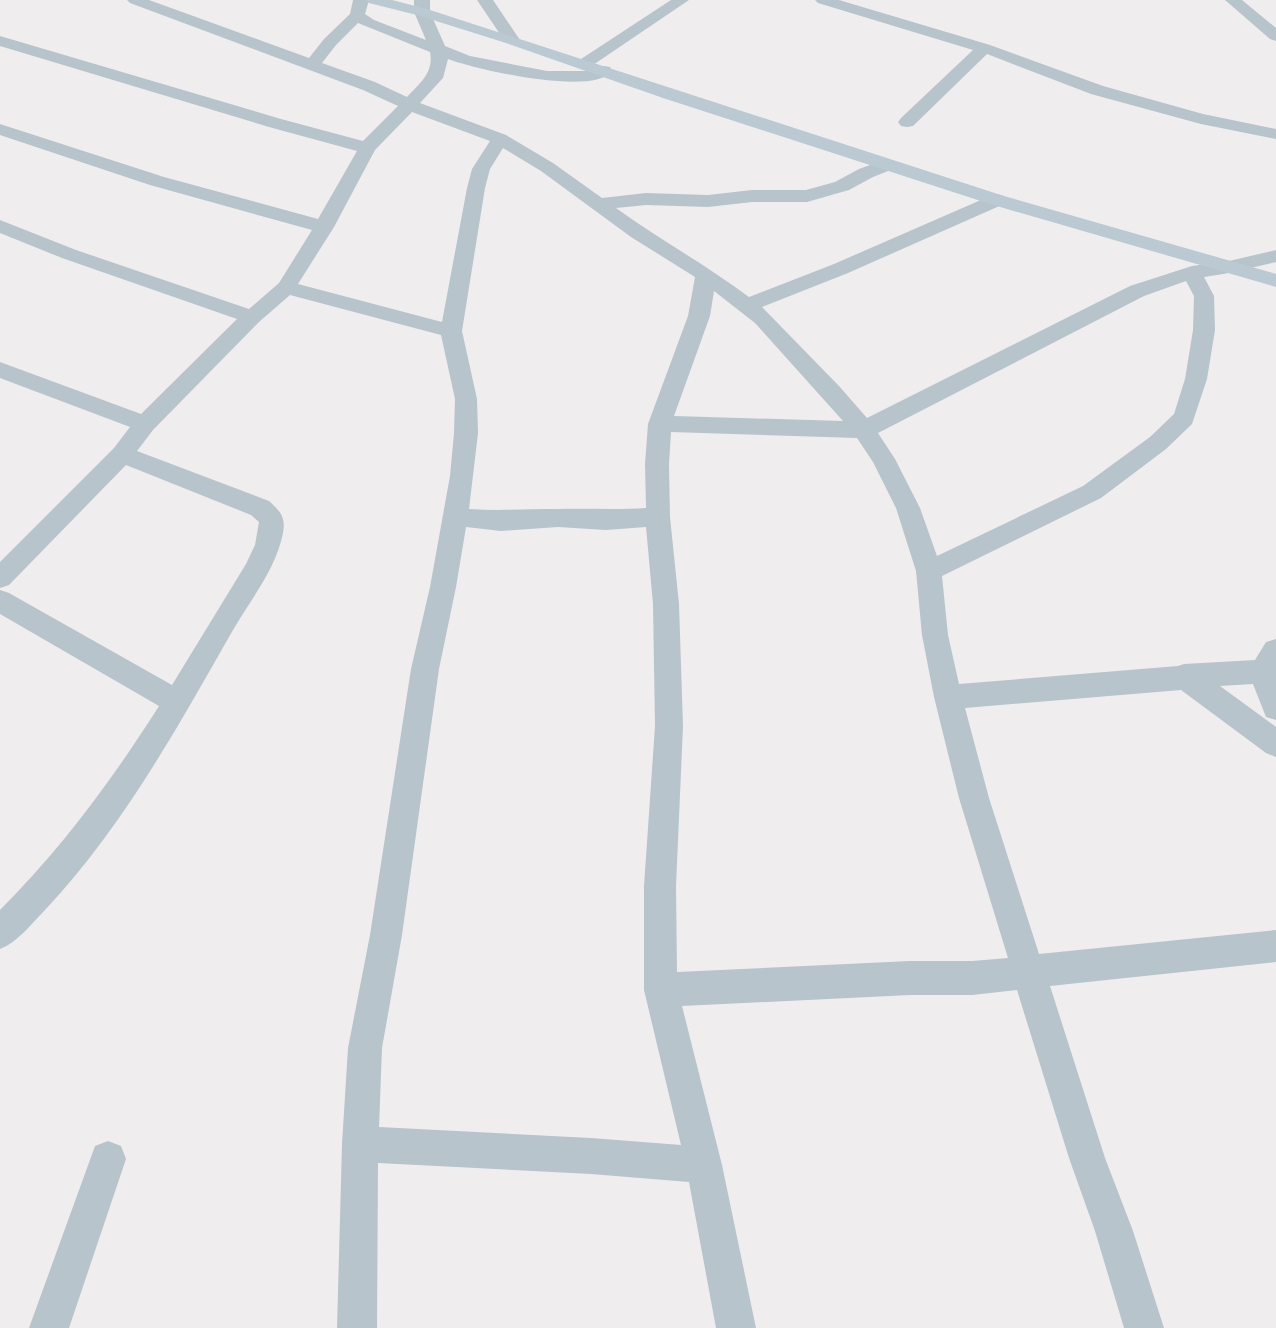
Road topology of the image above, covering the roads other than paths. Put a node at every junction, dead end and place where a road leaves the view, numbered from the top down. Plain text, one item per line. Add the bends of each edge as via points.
1 (135, 0) edge
2 (374, 0) edge
3 (485, 0) edge
4 (681, 0) edge
5 (823, 0) edge
6 (1233, 0) edge
7 (422, 6) edge
8 (359, 8) edge
9 (1276, 36) edge
10 (512, 40) junction
11 (0, 41) edge
12 (984, 48) junction
13 (437, 50) junction
14 (584, 64) junction
15 (312, 65) junction
16 (604, 71) junction
17 (408, 104) junction
18 (907, 122) dead end
19 (0, 129) edge
20 (1276, 134) edge
21 (500, 139) junction
22 (367, 148) junction
23 (887, 165) junction
24 (997, 200) junction
25 (598, 204) junction
26 (0, 226) edge
27 (324, 227) junction
28 (1276, 256) edge
29 (1229, 267) junction
30 (1192, 272) junction
31 (706, 275) junction
32 (1276, 281) edge
33 (286, 286) junction
34 (746, 306) junction
35 (252, 318) junction
36 (451, 331) junction
37 (0, 370) edge
38 (145, 424) junction
39 (660, 424) junction
40 (864, 430) junction
41 (122, 454) junction
42 (456, 517) junction
43 (658, 517) junction
44 (929, 571) junction
45 (2, 572) edge
46 (0, 601) edge
47 (1271, 664) edge
48 (1184, 676) junction
49 (948, 697) junction
50 (177, 702) junction
51 (1276, 708) edge
52 (1276, 744) edge
53 (0, 933) edge
54 (1276, 946) edge
55 (1030, 973) junction
56 (661, 990) junction
57 (360, 1144) junction
58 (108, 1159) dead end
59 (704, 1166) junction
60 (49, 1328) edge
61 (357, 1328) edge
62 (736, 1328) edge
63 (1144, 1328) edge

1 - 15 street via 178,9
2 - 7 street
3 - 10 street
4 - 14 street
5 - 12 street
6 - 9 street
7 - 10 street
7 - 13 street
8 - 13 street via 368,23
8 - 15 street
10 - 14 street
11 - 22 street
12 - 18 street
12 - 20 street via 1097,90 1201,119
13 - 16 street via 466,60 547,76 579,77
13 - 17 street via 440,61 435,78
14 - 16 street
15 - 17 street
16 - 23 street
17 - 21 street
17 - 22 street
19 - 27 street via 157,181
21 - 25 street via 548,167
21 - 36 street via 481,169 476,188
22 - 27 street
23 - 24 street
23 - 25 street via 842,186 807,196 752,196 708,202 646,199
24 - 29 street
24 - 34 street via 899,245
25 - 31 street
26 - 35 street via 69,254
27 - 33 street
28 - 29 street
29 - 30 street
29 - 32 street
30 - 40 street via 1137,291
30 - 44 street via 1204,296 1204,330 1196,379 1184,418 1158,443 1092,492
31 - 34 street
31 - 39 street via 699,316
33 - 35 street
33 - 36 street
34 - 40 street via 790,346
35 - 38 street
36 - 42 street via 466,399 466,433
37 - 38 street
38 - 41 street
39 - 40 street
39 - 43 street
40 - 44 street via 908,508
41 - 45 street
41 - 50 street via 260,508 272,518 272,531 261,558
42 - 43 street via 501,521
42 - 57 street via 425,669 386,935 365,1048
43 - 56 street via 666,604 669,726 660,886
44 - 49 street via 935,635
46 - 50 street
47 - 48 street
47 - 51 street
48 - 49 street
48 - 52 street
49 - 55 street via 974,798
50 - 53 street via 117,796 65,864
54 - 55 street
55 - 56 street
55 - 63 street via 1086,1158 1114,1231
56 - 59 street
57 - 59 street via 591,1156
57 - 61 street
58 - 60 street
59 - 62 street

